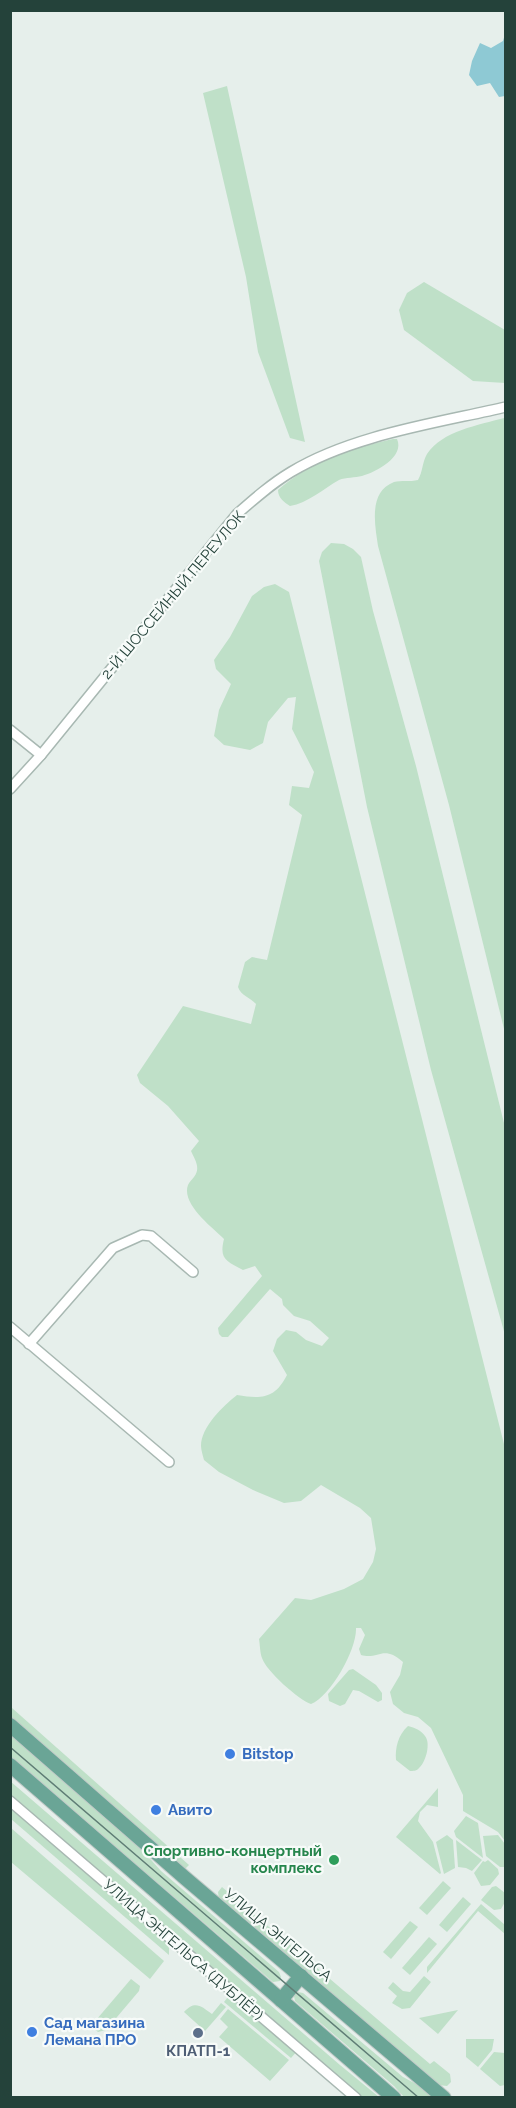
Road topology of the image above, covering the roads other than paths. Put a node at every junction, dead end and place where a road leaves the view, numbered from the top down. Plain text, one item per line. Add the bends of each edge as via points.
1 (506, 407) edge
2 (10, 730) edge
3 (41, 755) junction
4 (10, 789) edge
5 (193, 1272) dead end
6 (10, 1327) edge
7 (29, 1344) junction
8 (169, 1462) dead end
9 (10, 1725) edge
10 (10, 1765) edge
11 (10, 1802) edge
12 (301, 1976) junction
13 (281, 2000) junction
14 (356, 2097) edge
15 (394, 2097) edge
16 (444, 2097) edge

1 - 3 street, 2-Й ШОССЕЙНЫЙ ПЕРЕУЛОК via 364,441 318,458 264,491 237,514
2 - 3 street
3 - 4 street, 2-Й ШОССЕЙНЫЙ ПЕРЕУЛОК
5 - 7 street via 151,1236 113,1248
6 - 7 street
7 - 8 street
9 - 12 main road, УЛИЦА ЭНГЕЛЬСА
10 - 13 main road
11 - 14 street, УЛИЦА ЭНГЕЛЬСА (ДУБЛЁР)
12 - 13 main road
12 - 16 main road, УЛИЦА ЭНГЕЛЬСА
13 - 15 main road

